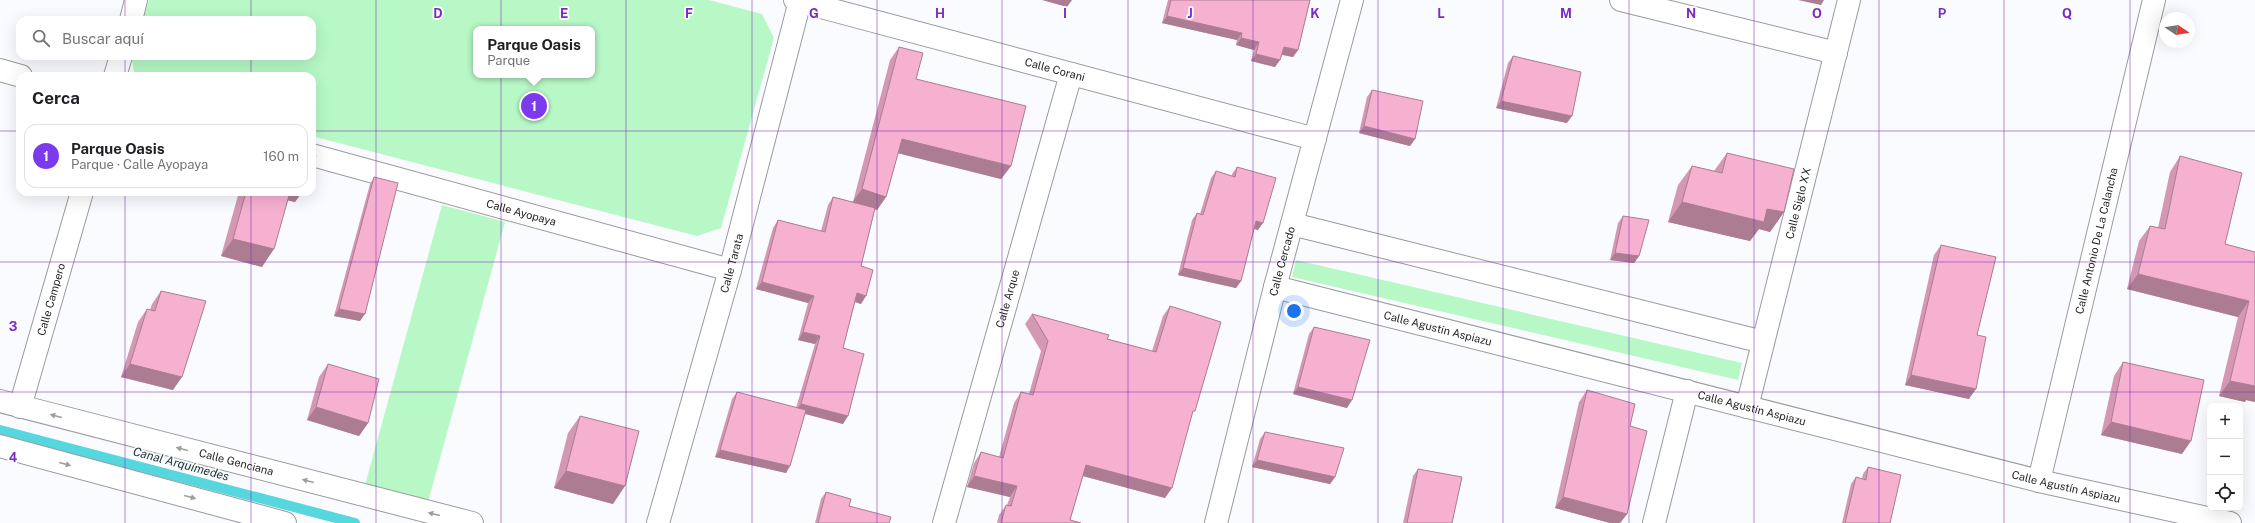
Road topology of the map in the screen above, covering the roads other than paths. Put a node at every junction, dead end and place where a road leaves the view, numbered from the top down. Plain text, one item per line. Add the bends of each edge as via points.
1 (136, 0) edge
2 (1352, 0) edge
3 (1621, 0) edge
4 (1849, 0) edge
5 (2154, 0) edge
6 (797, 1) edge
7 (132, 16) edge
8 (1836, 53) junction
9 (120, 60) edge
10 (0, 70) edge
11 (116, 72) edge
12 (1071, 74) junction
13 (16, 75) edge
14 (1315, 139) junction
15 (316, 156) edge
16 (81, 196) edge
17 (1292, 224) junction
18 (730, 270) junction
19 (1275, 287) junction
20 (1763, 342) junction
21 (1687, 391) junction
22 (10, 404) edge
23 (1747, 407) junction
24 (0, 446) edge
25 (2039, 481) junction
26 (285, 523) edge
27 (472, 523) edge
28 (658, 523) edge
29 (944, 523) edge
30 (1216, 523) edge
31 (1654, 523) edge
32 (2230, 523) edge

1 - 7 street
2 - 14 street, Calle Cercado
3 - 8 street
4 - 8 street, Calle Siglo XX
5 - 25 street, Calle Antonio De La Calancha
6 - 12 street, Calle Corani
6 - 18 street, Calle Tarata
8 - 20 street, Calle Siglo XX
9 - 11 street
10 - 13 street
12 - 14 street, Calle Corani
12 - 29 street, Calle Arque
14 - 17 street, Calle Cercado
15 - 18 street, Calle Ayopaya
16 - 22 street, Calle Campero
17 - 19 street, Calle Cercado
17 - 20 street
18 - 28 street, Calle Tarata
19 - 21 street, Calle Agustín Aspiazu
19 - 30 street, Calle Cercado
20 - 23 street, Calle Siglo XX
21 - 23 street, Calle Agustín Aspiazu
21 - 31 street
27 -> 22 street, Calle Genciana
23 - 25 street, Calle Agustín Aspiazu
24 -> 26 street
25 - 32 street, Calle Agustín Aspiazu

